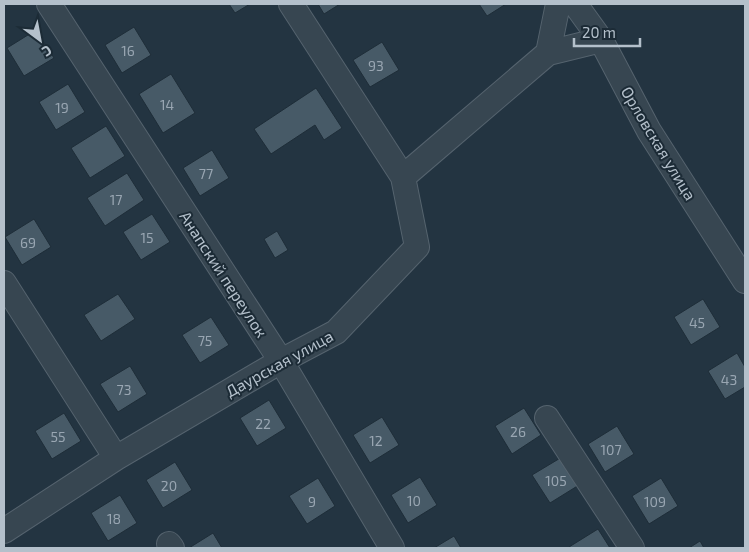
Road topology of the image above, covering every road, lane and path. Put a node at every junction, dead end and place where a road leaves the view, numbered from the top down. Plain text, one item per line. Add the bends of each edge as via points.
1 (48, 4) edge
2 (291, 4) edge
3 (558, 4) edge
4 (575, 4) edge
5 (601, 40) junction
6 (548, 53) junction
7 (403, 177) junction
8 (745, 281) edge
9 (4, 283) edge
10 (281, 361) junction
11 (547, 418) dead end
12 (116, 458) junction
13 (4, 530) edge
14 (392, 548) edge
15 (632, 548) edge

1 - 10 street, Анапский переулок
2 - 7 street, Даурская улица
3 - 6 street
4 - 5 street, Орловская улица
5 - 6 street
5 - 8 street, Орловская улица via 649,131
6 - 7 street
7 - 10 street, Даурская улица via 417,247 336,332
9 - 12 street
10 - 12 street, Даурская улица
10 - 14 street, Анапский переулок
11 - 15 street
12 - 13 street, Даурская улица

